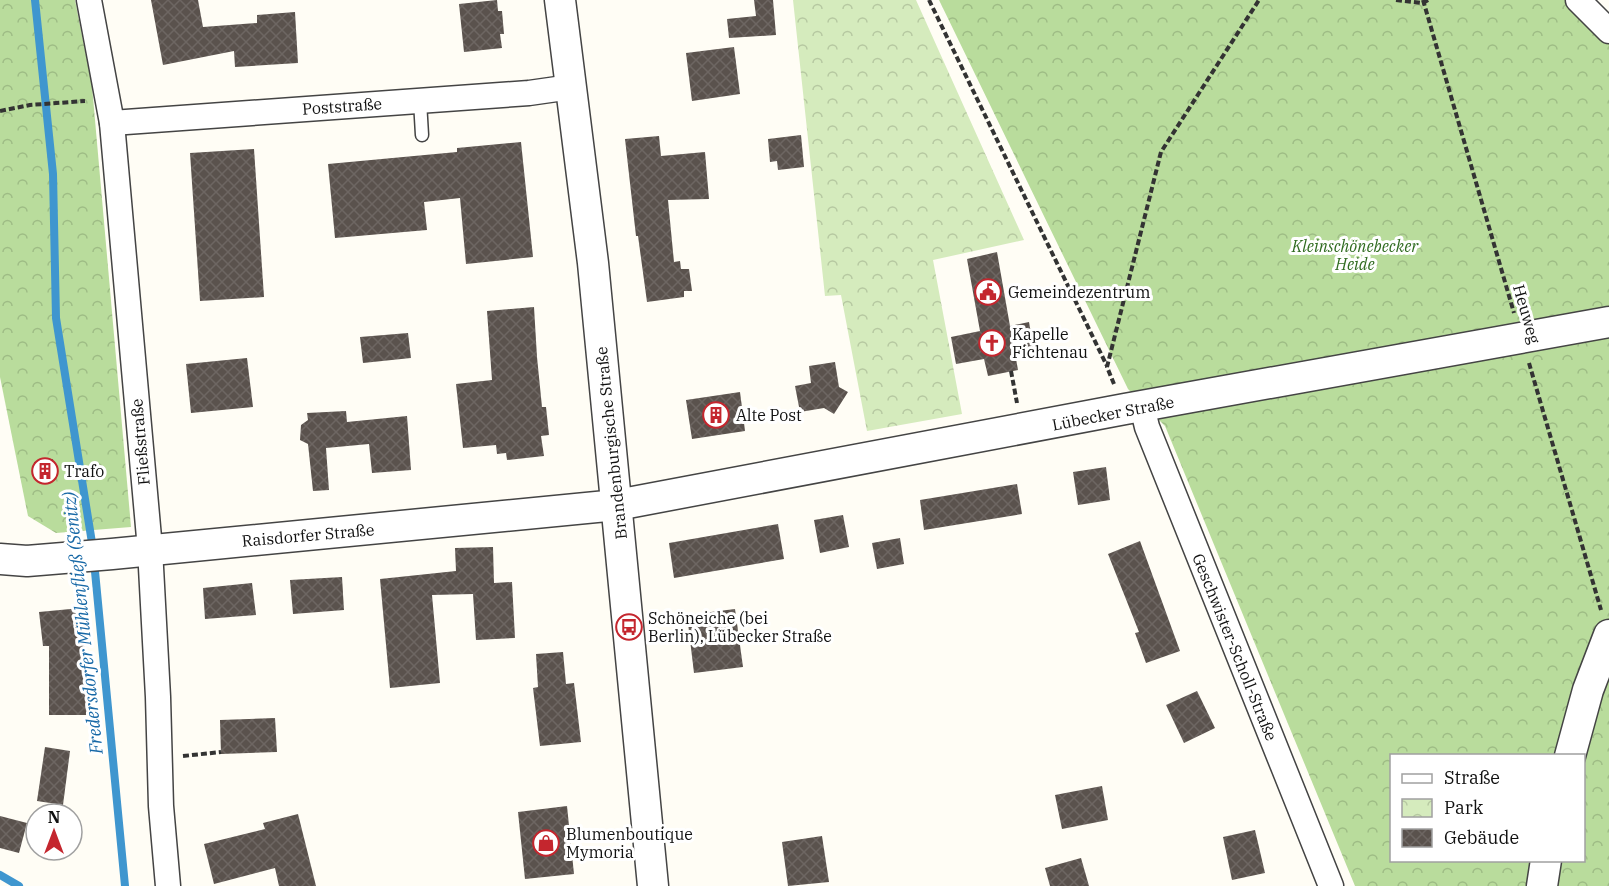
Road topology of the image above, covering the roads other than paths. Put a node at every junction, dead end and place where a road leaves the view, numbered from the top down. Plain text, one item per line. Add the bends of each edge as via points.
1 (89, 0) edge
2 (560, 0) edge
3 (1578, 0) edge
4 (1609, 31) edge
5 (571, 87) junction
6 (420, 101) junction
7 (112, 123) junction
8 (422, 135) dead end
9 (1609, 322) edge
10 (1134, 408) junction
11 (616, 505) junction
12 (150, 549) junction
13 (0, 559) edge
14 (1609, 635) edge
15 (1571, 754) edge
16 (1546, 862) edge
17 (168, 886) edge
18 (653, 886) edge
19 (1331, 886) edge
20 (1542, 886) edge

1 - 7 street, Fließstraße
2 - 5 street, Brandenburgische Straße
3 - 4 street
5 - 6 street, Poststraße
5 - 11 street, Brandenburgische Straße via 593,263
6 - 7 street, Poststraße
6 - 8 lane
7 - 12 street, Fließstraße
9 - 10 street, Lübecker Straße
10 - 11 street, Lübecker Straße
10 - 19 street, Geschwister-Scholl-Straße via 1147,427
11 - 12 street, Raisdorfer Straße
11 - 18 street, Brandenburgische Straße
12 - 13 street, Raisdorfer Straße via 27,561
12 - 17 street, Fließstraße via 160,806
14 - 15 street via 1588,690
16 - 20 street

